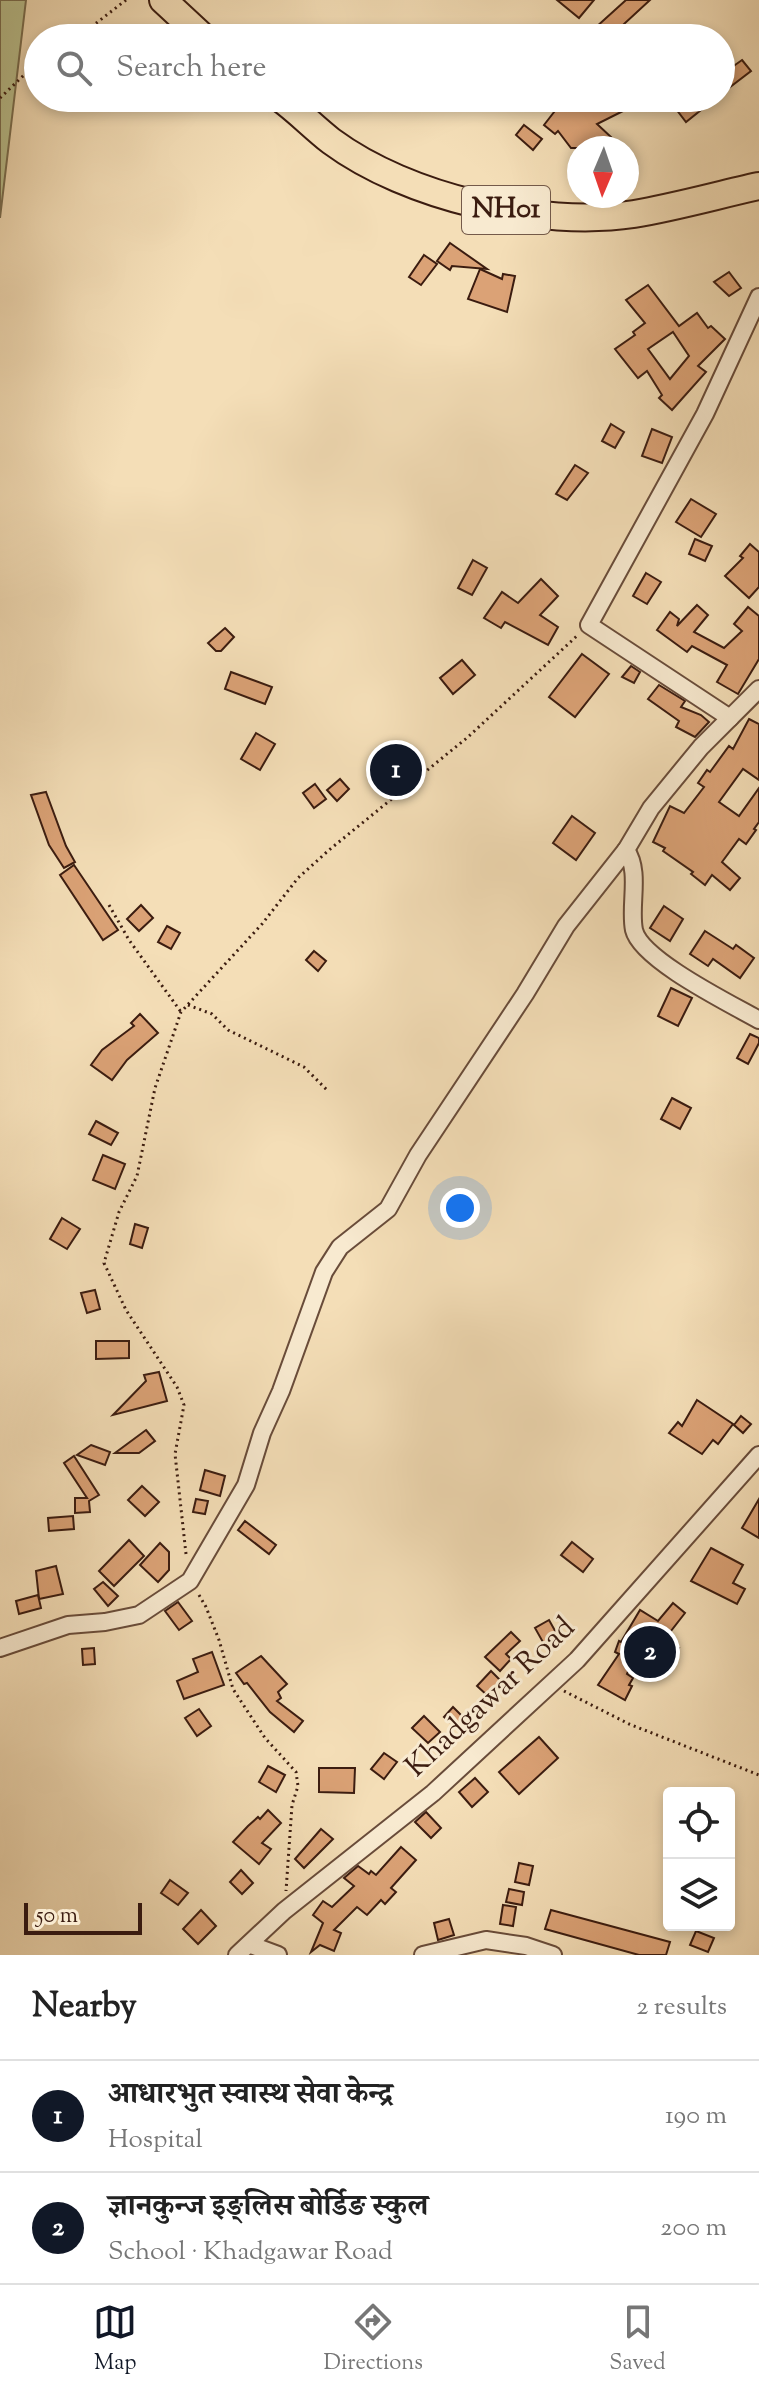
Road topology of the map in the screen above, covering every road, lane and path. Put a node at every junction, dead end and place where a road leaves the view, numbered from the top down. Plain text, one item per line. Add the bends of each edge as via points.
1 (126, 0) edge
2 (163, 0) edge
3 (95, 24) edge
4 (189, 24) edge
5 (24, 75) edge
6 (0, 98) edge
7 (297, 112) edge
8 (759, 186) edge
9 (759, 297) edge
10 (589, 625) junction
11 (759, 689) edge
12 (730, 718) junction
13 (626, 850) junction
14 (109, 905) dead end
15 (188, 1005) junction
16 (181, 1012) junction
17 (759, 1020) edge
18 (328, 1091) dead end
19 (759, 1455) edge
20 (190, 1581) junction
21 (0, 1648) edge
22 (550, 1684) junction
23 (759, 1775) edge
24 (284, 1911) junction
25 (248, 1952) edge
26 (278, 1955) edge
27 (423, 1955) edge
28 (553, 1955) edge

1 - 3 path
2 - 4 highway
5 - 6 path
7 - 8 highway, NH01 via 332,142 414,185 518,212 574,217 633,214
9 - 10 street via 705,414
10 - 12 street
10 - 15 path via 468,737 298,878
11 - 12 street
12 - 13 street via 651,808
13 - 17 street via 633,878 634,931 640,944 657,960
13 - 20 street via 566,926 388,1209 340,1247 324,1272 246,1485
14 - 16 path
15 - 16 path
15 - 18 path via 304,1067
16 - 20 path via 155,1088 137,1176 119,1212 104,1263 184,1405 175,1454
19 - 22 street, Khadgawar Road
20 - 21 street via 139,1615 68,1625
20 - 24 path via 211,1618 233,1689 265,1738 296,1772
22 - 23 path via 629,1724
22 - 24 street, Khadgawar Road via 433,1793
24 - 25 street, Khadgawar Road
25 - 26 street
27 - 28 street via 486,1940

